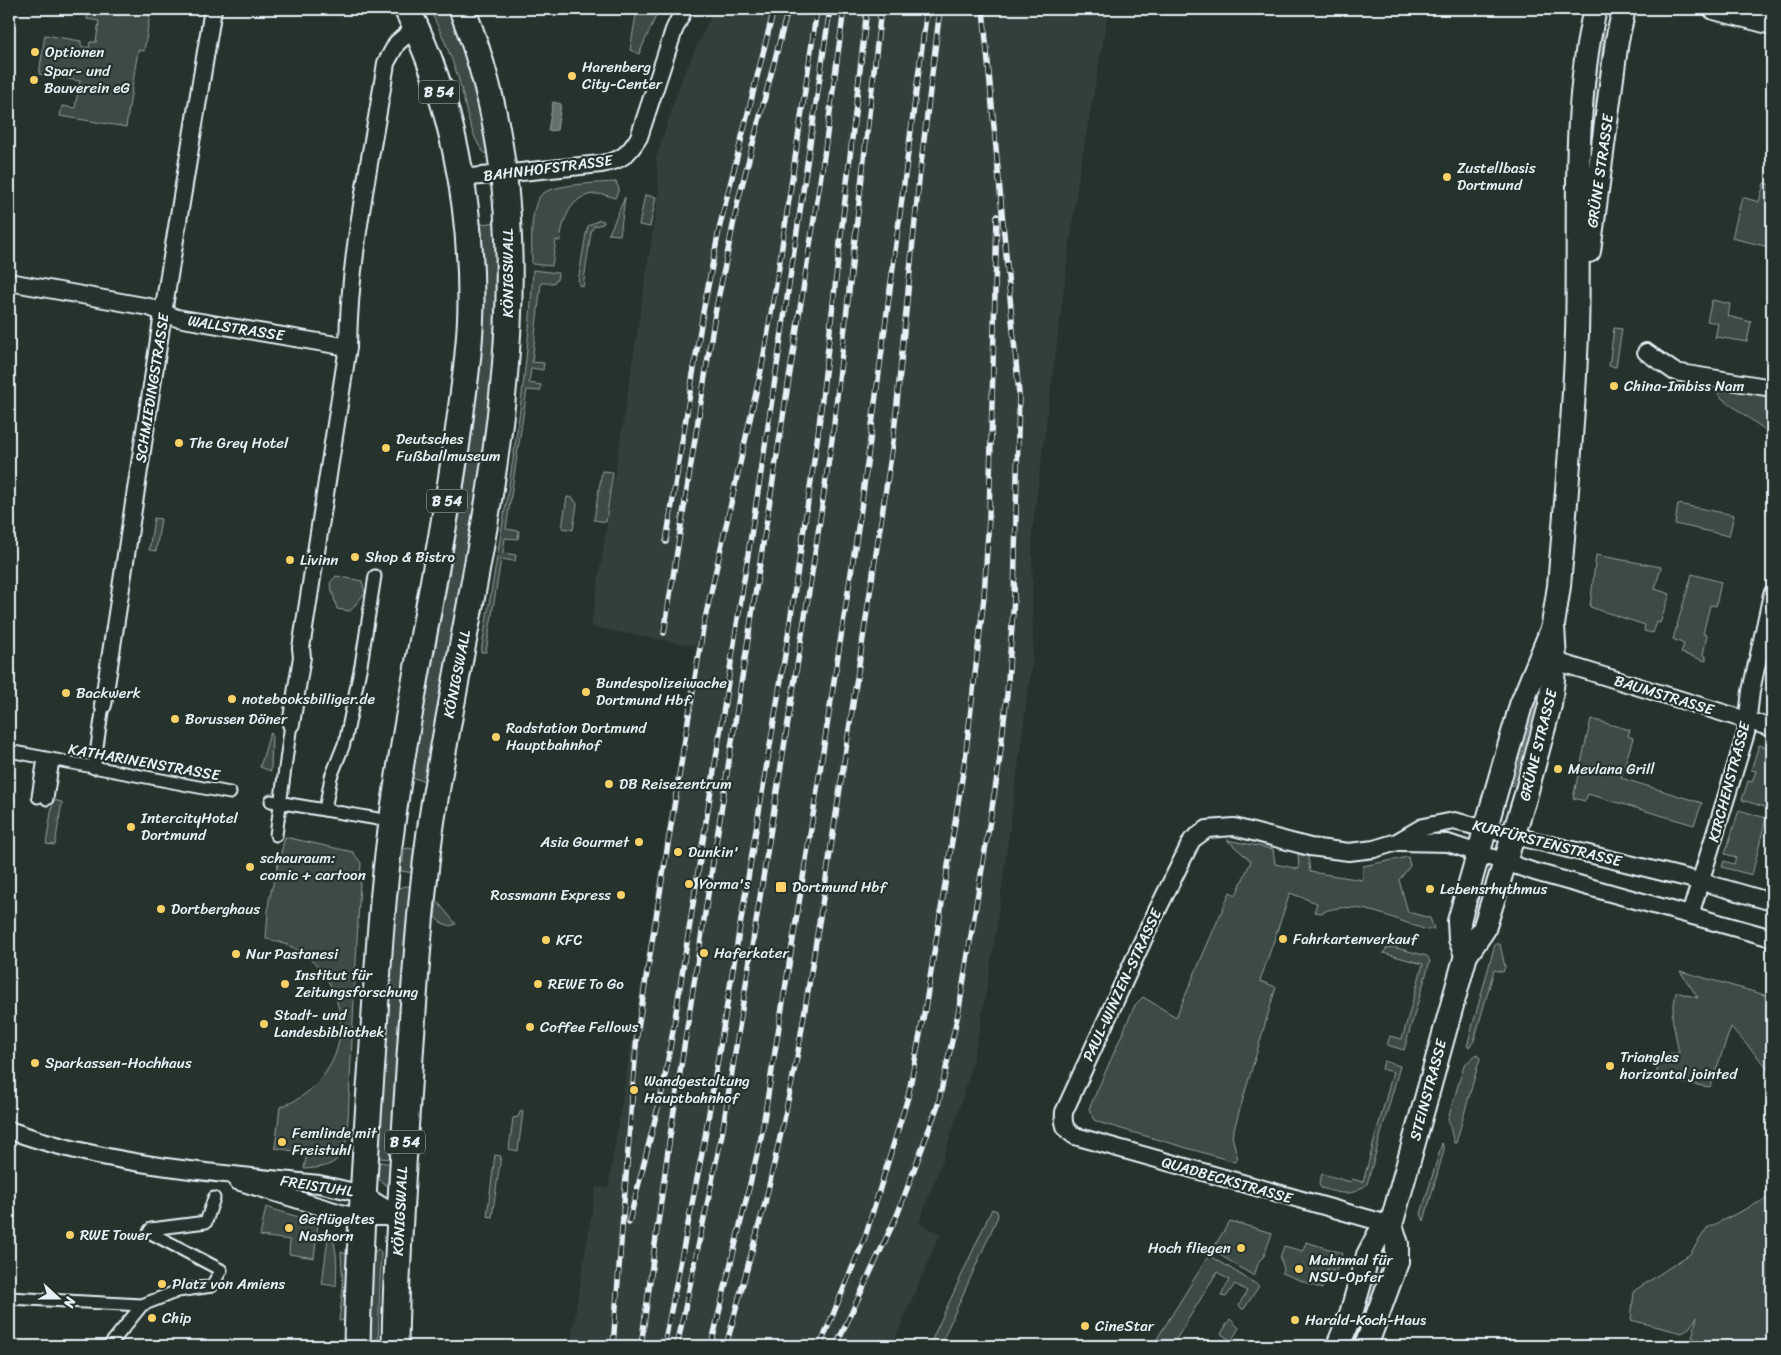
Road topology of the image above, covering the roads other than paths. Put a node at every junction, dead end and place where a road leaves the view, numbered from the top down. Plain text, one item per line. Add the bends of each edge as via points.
1 (213, 9) edge
2 (462, 9) edge
3 (684, 9) edge
4 (1595, 9) edge
5 (1624, 9) edge
6 (1714, 9) edge
7 (411, 18) edge
8 (1772, 24) edge
9 (504, 173) junction
10 (461, 178) junction
11 (9, 282) edge
12 (163, 313) junction
13 (1577, 334) junction
14 (348, 346) junction
15 (1646, 352) dead end
16 (1772, 388) edge
17 (375, 576) dead end
18 (1772, 594) edge
19 (1553, 625) junction
20 (1555, 661) junction
21 (103, 705) joint
22 (1747, 721) junction
23 (291, 724) joint
24 (1772, 728) edge
25 (9, 751) edge
26 (48, 759) junction
27 (94, 768) junction
28 (230, 793) dead end
29 (43, 798) dead end
30 (276, 802) junction
31 (324, 810) junction
32 (372, 818) dead end
33 (1486, 828) junction
34 (1514, 834) junction
35 (276, 835) dead end
36 (1397, 842) junction
37 (1189, 843) joint
38 (1478, 853) junction
39 (1505, 862) junction
40 (1699, 881) junction
41 (1772, 902) edge
42 (1690, 915) junction
43 (1772, 938) edge
44 (1466, 955) junction
45 (1066, 1129) joint
46 (9, 1130) edge
47 (218, 1174) junction
48 (214, 1198) dead end
49 (363, 1206) junction
50 (400, 1217) junction
51 (1392, 1225) junction
52 (9, 1298) edge
53 (142, 1305) junction
54 (109, 1346) edge
55 (357, 1346) edge
56 (395, 1346) edge
57 (1338, 1346) edge
58 (1366, 1346) edge

1 - 12 street, SCHMIEDINGSTRASSE
2 - 9 main road, KÖNIGSWALL / B 54 via 491,100
3 - 9 street, BAHNHOFSTRASSE via 639,136 630,152 616,162
4 - 13 main road, GRÜNE STRASSE via 1578,165
5 - 13 main road, GRÜNE STRASSE
6 - 8 street
7 - 10 main road, B 54 via 438,88
7 - 14 street via 386,63 353,275
9 - 10 street, BAHNHOFSTRASSE
9 - 50 main road, KÖNIGSWALL / B 54 via 510,262 502,396 478,562 444,743 422,889
10 - 49 main road, B 54 via 470,260 470,337 451,477 392,821 380,942
11 - 12 street, WALLSTRASSE via 148,307
12 - 14 street, WALLSTRASSE via 176,318
12 - 21 street, SCHMIEDINGSTRASSE
13 - 19 main road, GRÜNE STRASSE via 1560,578
14 - 23 street
15 - 16 street via 1674,372
17 - 31 street via 345,741 331,777
18 - 22 street, KIRCHENSTRASSE
19 - 20 main road, GRÜNE STRASSE
19 - 33 main road, GRÜNE STRASSE via 1521,705
20 - 22 street, BAUMSTRASSE
20 - 34 main road, GRÜNE STRASSE via 1550,705
21 - 27 street, SCHMIEDINGSTRASSE
22 - 24 street, BAUMSTRASSE
22 - 40 street, KIRCHENSTRASSE via 1743,744
23 - 30 street
25 - 26 street, KATHARINENSTRASSE
26 - 27 street, KATHARINENSTRASSE
26 - 29 street, KATHARINENSTRASSE
27 - 28 street, KATHARINENSTRASSE
30 - 31 street
30 - 35 street
31 - 32 street
33 - 34 street, KURFÜRSTENSTRASSE
33 - 36 street, KURFÜRSTENSTRASSE via 1454,821 1437,822
33 - 38 main road
34 - 39 main road, STEINSTRASSE
34 - 40 street, KURFÜRSTENSTRASSE
36 - 37 street, KURFÜRSTENSTRASSE via 1349,852 1310,847 1234,827 1207,830
36 - 38 street, KURFÜRSTENSTRASSE via 1438,842
37 - 45 street, PAUL-WINZEN-STRASSE via 1064,1112
38 - 39 street, KURFÜRSTENSTRASSE
38 - 44 main road via 1459,921
39 - 42 street, KURFÜRSTENSTRASSE
39 - 44 main road, STEINSTRASSE via 1484,929
40 - 41 street, KURFÜRSTENSTRASSE
40 - 42 street
42 - 43 street, KURFÜRSTENSTRASSE
44 - 51 main road, STEINSTRASSE
45 - 51 street, QUADBECKSTRASSE via 1075,1136
46 - 47 street, FREISTUHL via 101,1155
47 - 49 street, FREISTUHL via 319,1184
47 - 49 street, FREISTUHL via 344,1214
48 - 53 street via 206,1222 150,1229 149,1232 221,1270 212,1286 178,1291
49 - 50 street, FREISTUHL
49 - 50 street, FREISTUHL
49 - 55 main road, B 54
50 - 56 main road, KÖNIGSWALL / B 54
51 - 57 main road via 1378,1236 1368,1254
51 - 58 main road, STEINSTRASSE via 1397,1262
52 - 53 street
53 - 54 street

